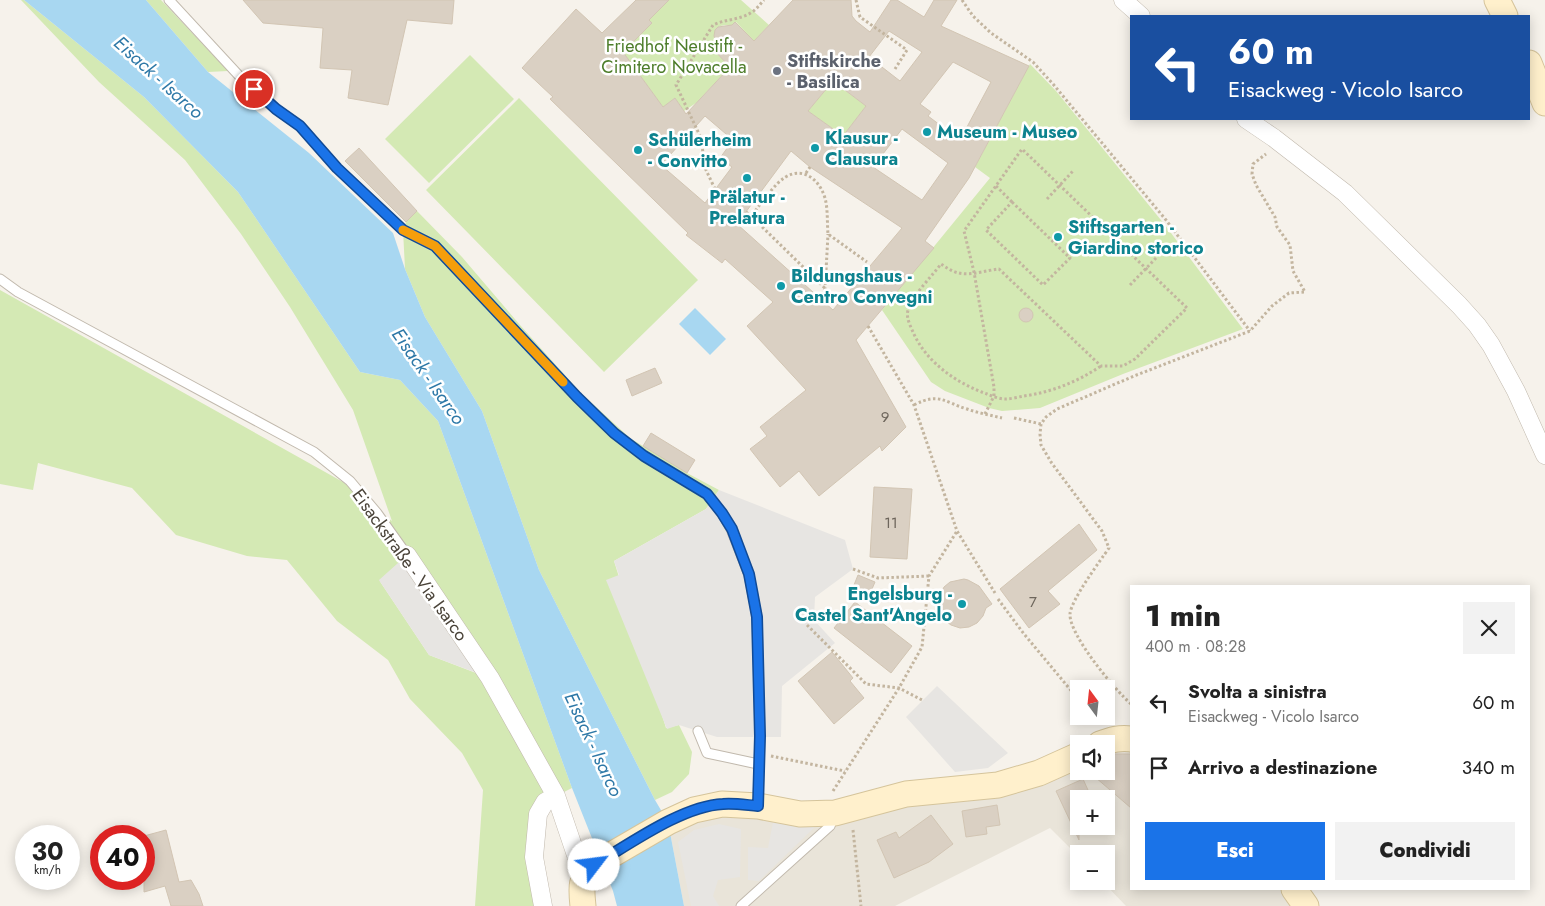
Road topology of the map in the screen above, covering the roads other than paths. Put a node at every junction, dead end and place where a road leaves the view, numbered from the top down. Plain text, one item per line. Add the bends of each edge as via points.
1 (169, 0) edge
2 (1123, 0) edge
3 (1497, 0) edge
4 (1140, 15) edge
5 (1504, 15) edge
6 (1530, 66) edge
7 (1545, 103) edge
8 (1247, 120) edge
9 (0, 279) edge
10 (1545, 455) edge
11 (407, 555) joint
12 (698, 731) dead end
13 (1115, 739) edge
14 (1130, 739) edge
15 (1070, 758) edge
16 (758, 764) junction
17 (556, 796) junction
18 (758, 806) junction
19 (835, 813) junction
20 (590, 870) junction
21 (1295, 890) edge
22 (543, 906) edge
23 (583, 906) edge
24 (741, 906) edge
25 (1306, 906) edge

1 - 16 lane via 243,80 300,126 337,168 403,230 435,246 614,433 644,456 707,494 722,513 732,529 749,574 757,617
2 - 4 street
3 - 5 street
6 - 7 street
8 - 10 street via 1345,193 1477,325 1516,391
9 - 11 lane, Eisackstraße - Via Isarco via 18,292 314,452 350,481 378,513
11 - 17 street, Eisackstraße - Via Isarco via 490,678
12 - 16 lane via 706,753
13 - 14 street
15 - 19 street via 1039,773 998,785 906,794
16 - 18 lane
17 - 20 street, Eisackstraße - Via Isarco via 578,861
17 - 22 street via 545,802 538,814 534,857
18 - 19 street via 800,814
18 - 20 street via 722,804 694,810 668,822
19 - 24 lane via 830,826
20 - 23 street via 581,892
21 - 25 street

